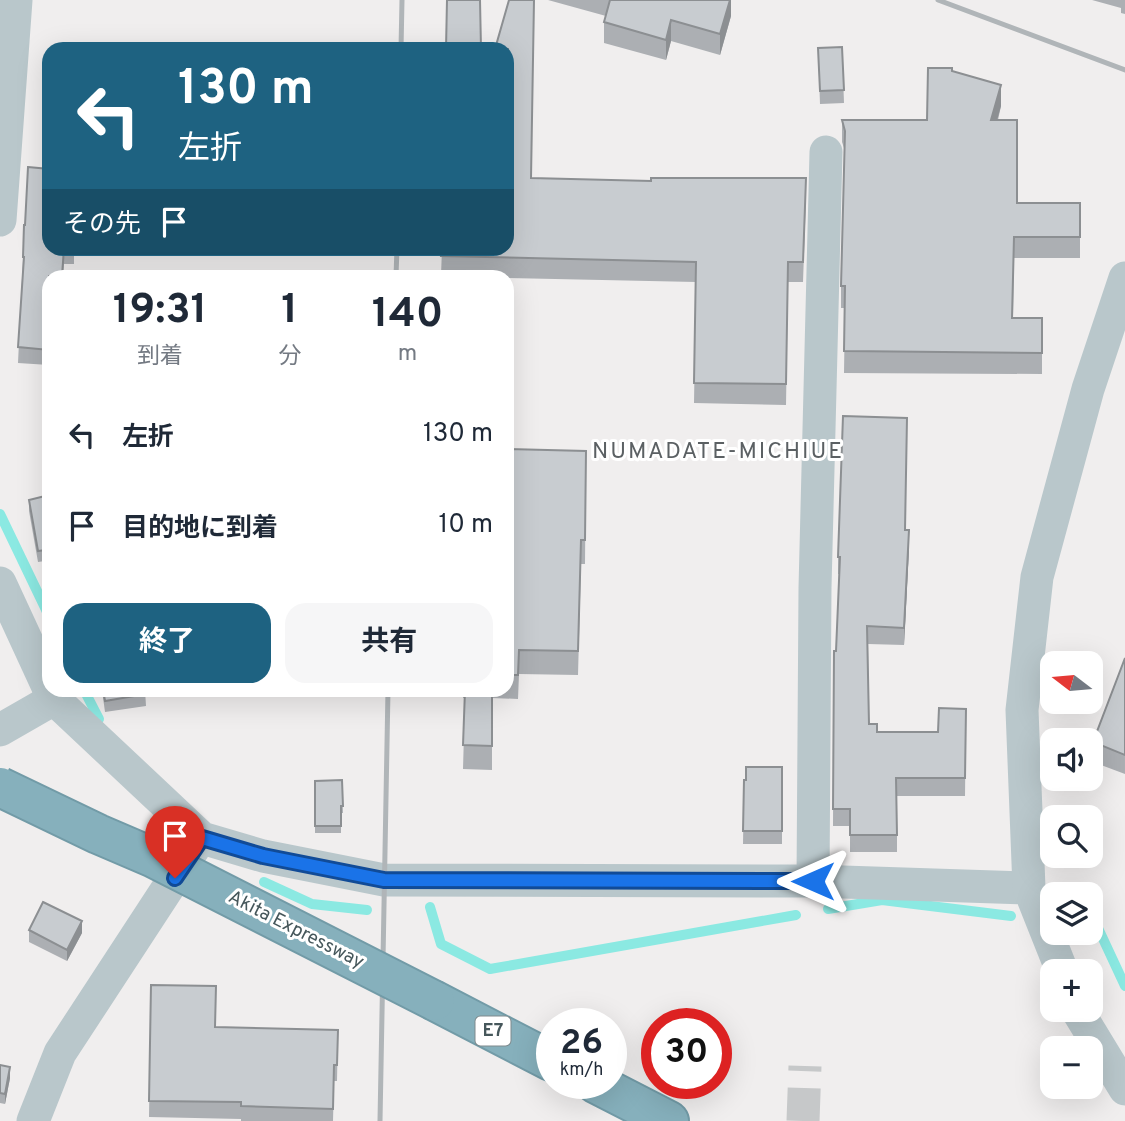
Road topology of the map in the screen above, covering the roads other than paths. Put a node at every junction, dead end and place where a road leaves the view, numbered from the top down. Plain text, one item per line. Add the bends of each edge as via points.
1 (16, 0) edge
2 (826, 152) dead end
3 (0, 219) edge
4 (1125, 278) edge
5 (0, 583) edge
6 (42, 674) edge
7 (45, 697) edge
8 (55, 697) edge
9 (0, 730) edge
10 (0, 787) edge
11 (202, 838) junction
12 (813, 881) junction
13 (1029, 888) junction
14 (1057, 959) edge
15 (1084, 1022) edge
16 (536, 1053) edge
17 (1125, 1089) edge
18 (626, 1099) edge
19 (33, 1121) edge
20 (669, 1121) edge

1 - 3 street
2 - 12 street
4 - 13 street via 1088,389 1037,576 1022,710
5 - 6 street
7 - 9 street
8 - 11 street
10 - 16 highway, Akita Expressway / E7, bridge via 154,858
11 - 12 street via 263,856 384,880
11 - 19 street via 60,1053
12 - 13 street
13 - 14 street
15 - 17 street
18 - 20 highway

